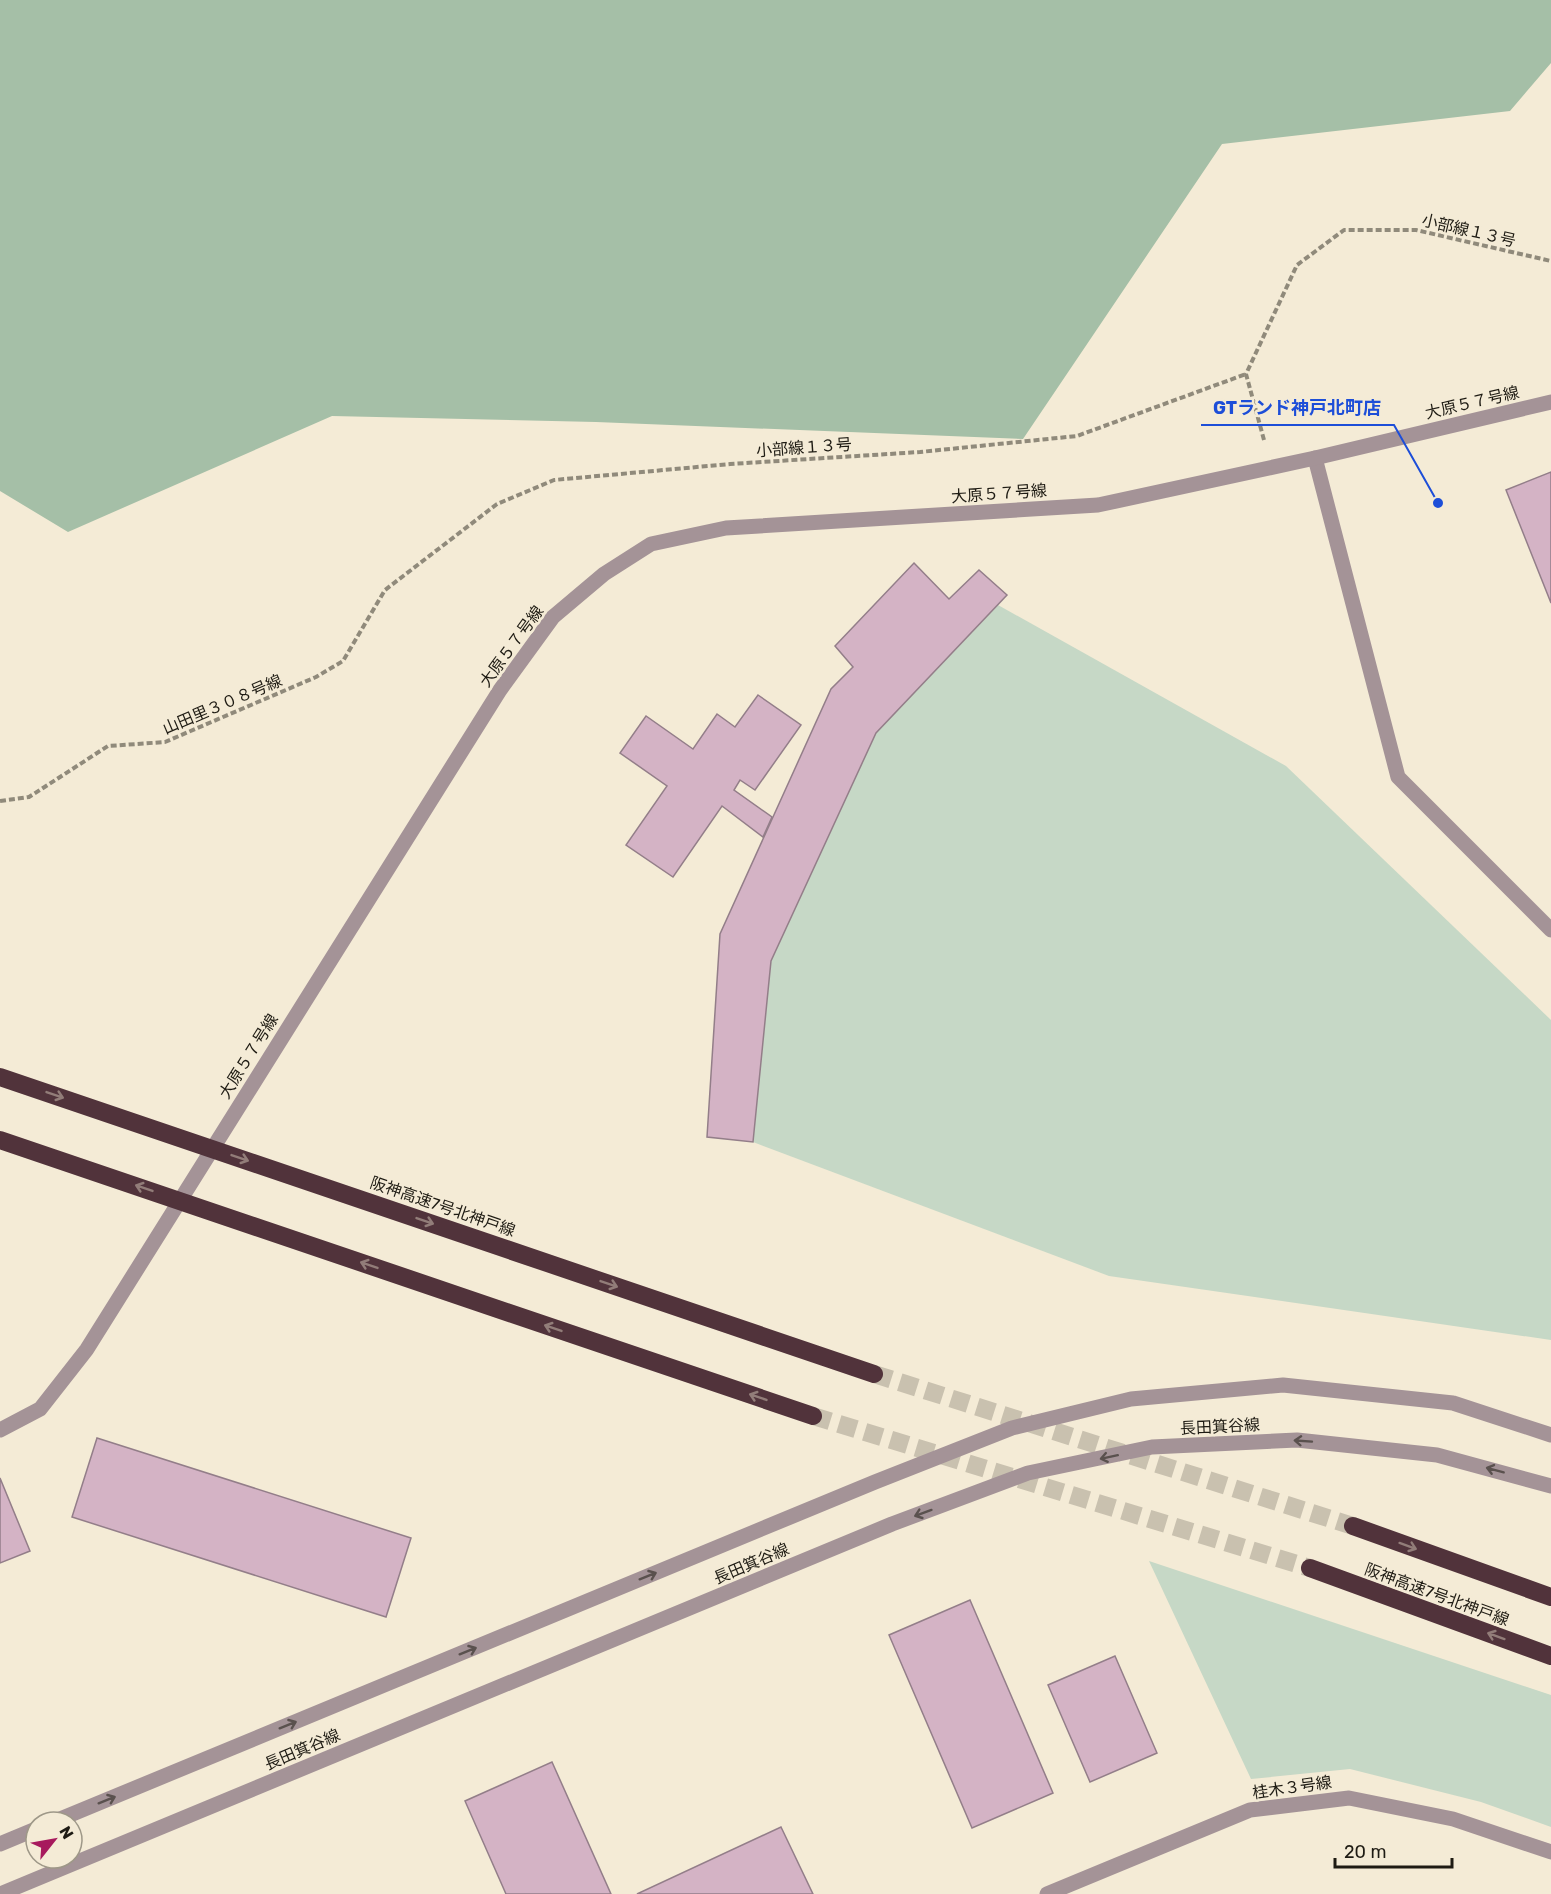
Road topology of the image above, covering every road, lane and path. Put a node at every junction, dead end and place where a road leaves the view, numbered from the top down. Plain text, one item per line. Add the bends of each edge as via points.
1 (1551, 261) edge
2 (1246, 374) junction
3 (1551, 402) edge
4 (1315, 458) junction
5 (1271, 467) junction
6 (385, 590) joint
7 (0, 801) edge
8 (1551, 930) edge
9 (0, 1077) edge
10 (0, 1140) edge
11 (874, 1374) tunnel mouth
12 (813, 1416) tunnel mouth
13 (0, 1430) edge
14 (1551, 1435) edge
15 (1551, 1486) edge
16 (1353, 1526) tunnel mouth
17 (1310, 1568) tunnel mouth
18 (1551, 1597) edge
19 (1551, 1656) edge
20 (82, 1810) edge
21 (24, 1834) edge
22 (0, 1844) edge
23 (1551, 1852) edge
24 (0, 1894) edge
25 (1047, 1894) edge

1 - 2 path, 小部線１３号 via 1416,230 1344,230 1297,265
2 - 5 path
2 - 6 path, 小部線１３号 via 1077,436 554,480 497,504
3 - 4 street, 大原５７号線
4 - 5 street, 大原５７号線
4 - 8 street via 1398,777
5 - 13 street, 大原５７号線 via 1098,505 726,528 651,544 604,574 553,617 500,690 87,1348 40,1409
6 - 7 path, 山田里３０８号線 via 343,661 316,676 165,742 108,746 29,797
9 -> 11 highway, 阪神高速7号北神戸線
12 -> 10 highway
20 -> 14 street, 長田箕谷線 via 1012,1428 1131,1399 1283,1385 1453,1403
15 -> 24 street, 長田箕谷線 via 1437,1455 1297,1440 1152,1448 1029,1473 892,1524
16 -> 18 highway
19 -> 17 highway, 阪神高速7号北神戸線
21 - 22 street
23 - 25 street, 桂木３号線 via 1453,1819 1349,1798 1250,1810

